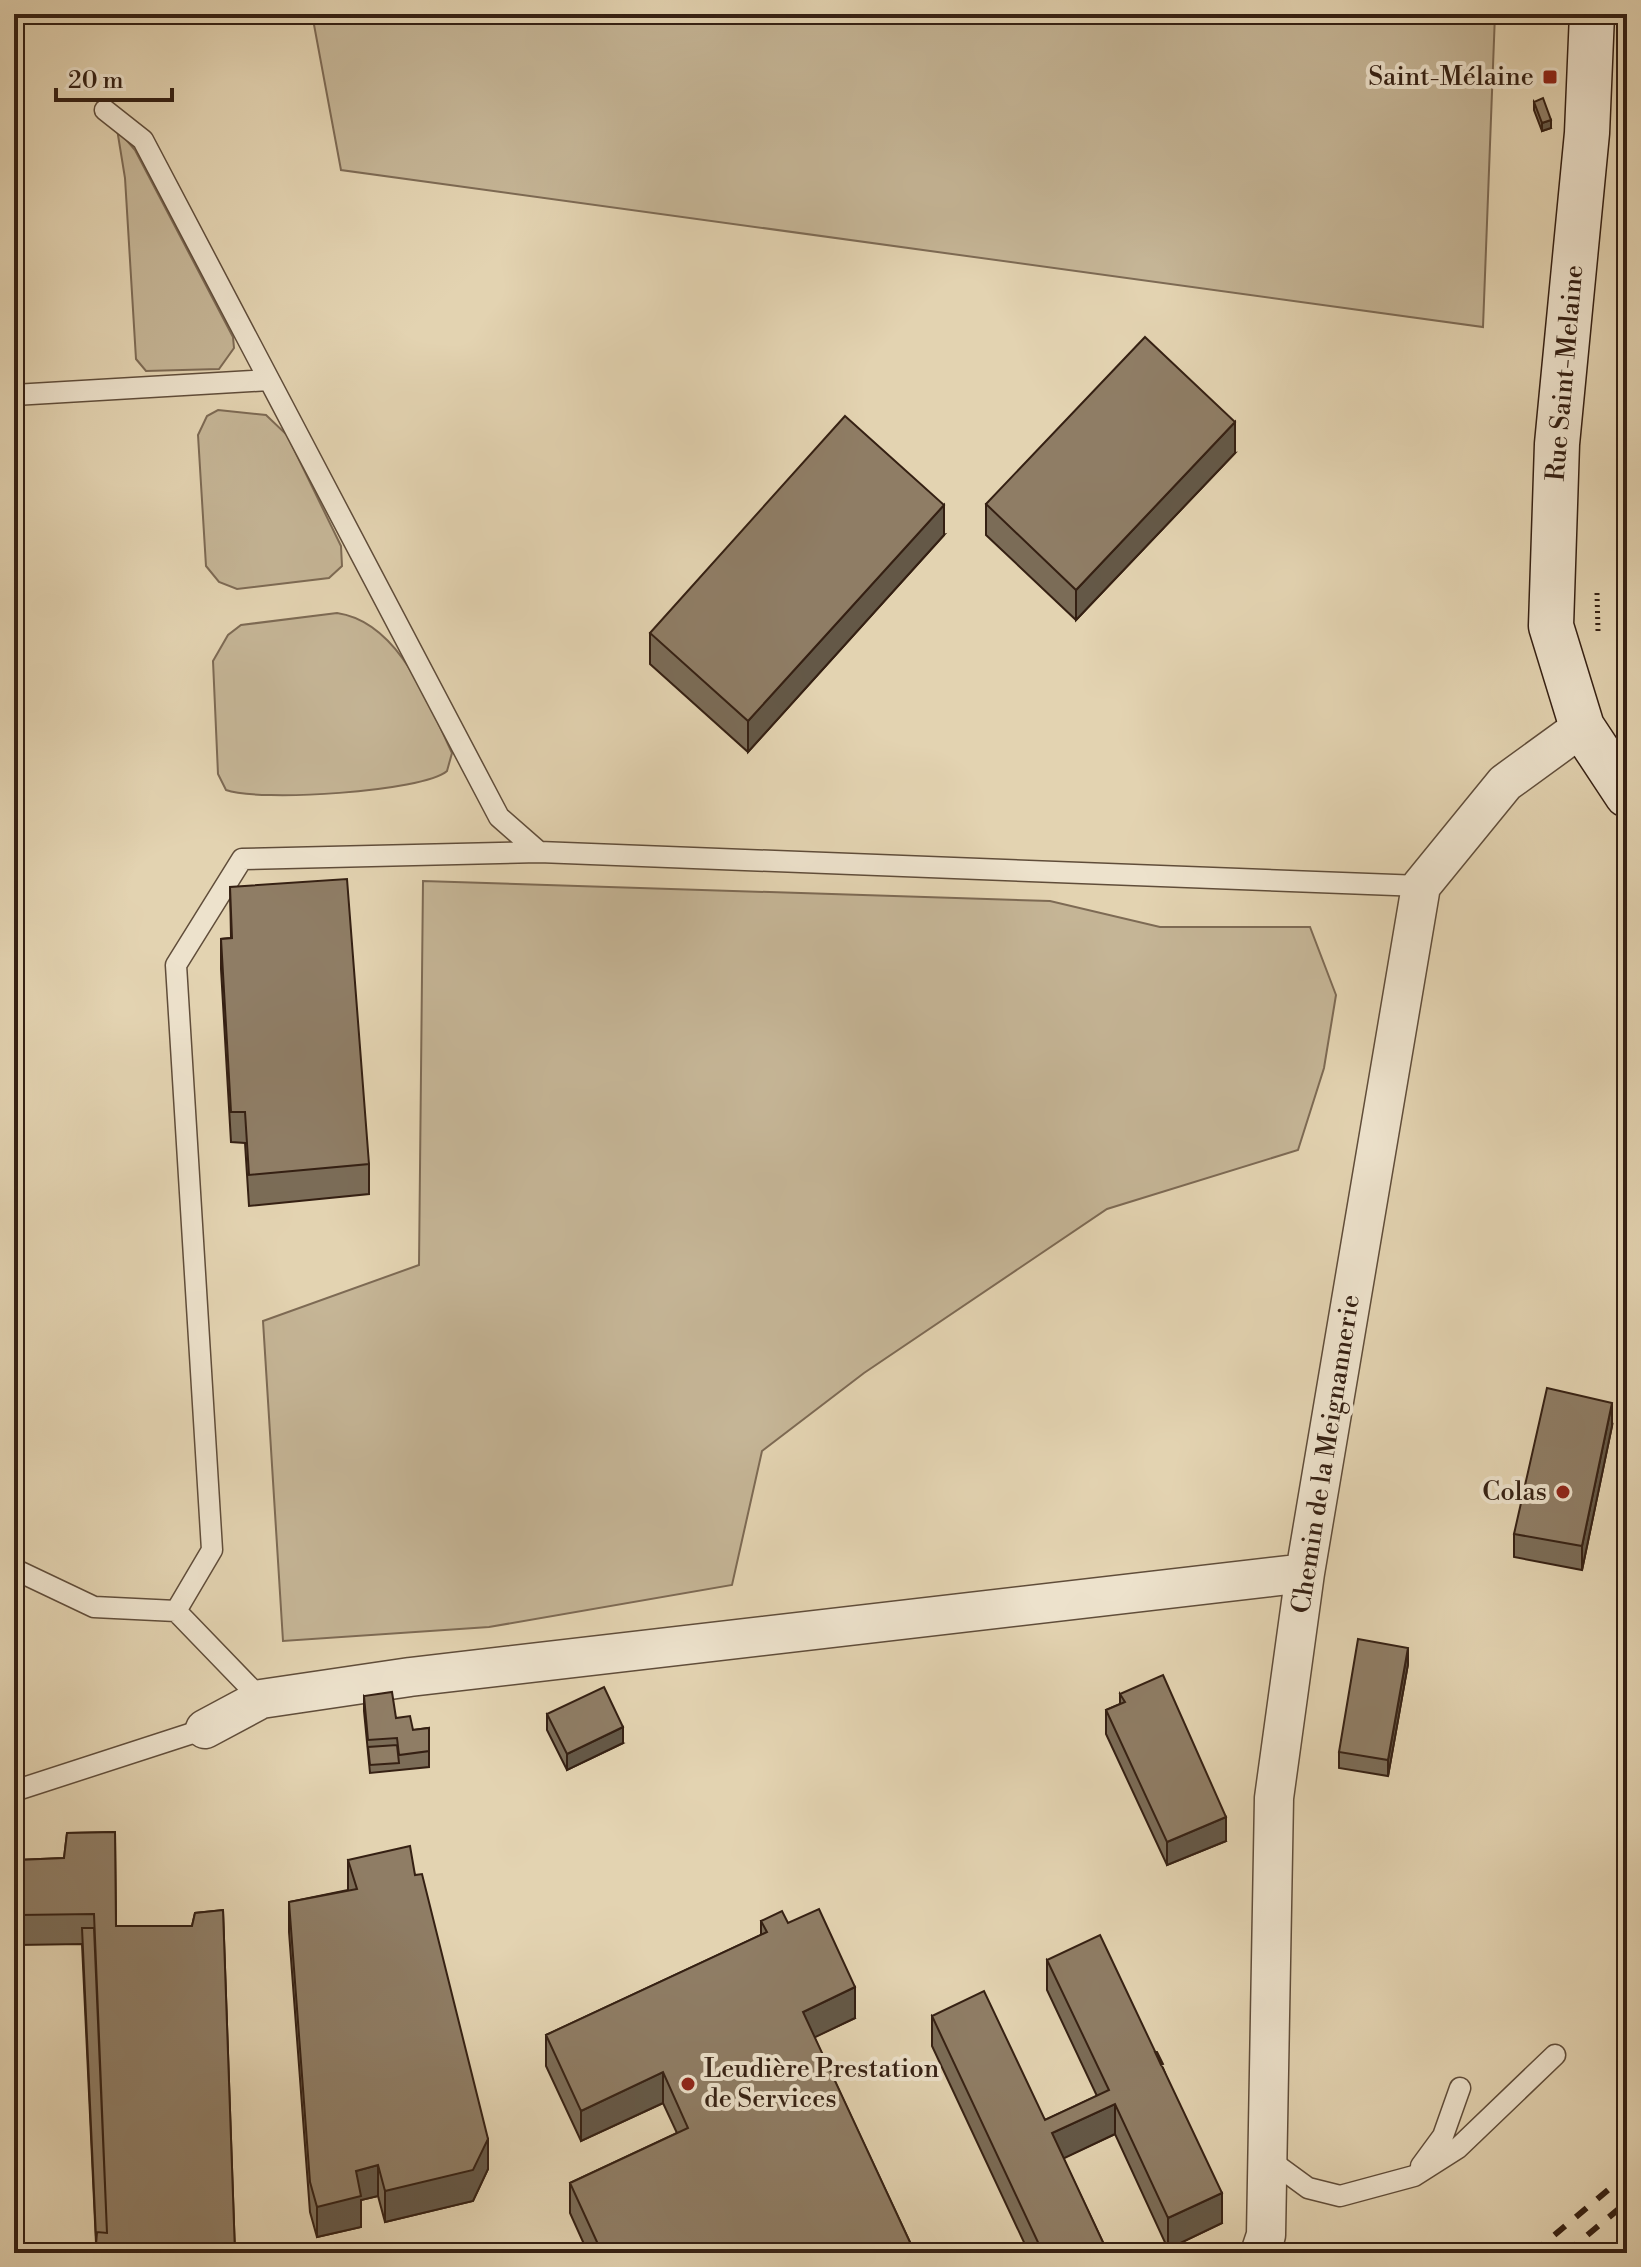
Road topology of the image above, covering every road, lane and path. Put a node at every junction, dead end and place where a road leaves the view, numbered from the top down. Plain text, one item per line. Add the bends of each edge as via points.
1 (1592, 14) edge
2 (105, 110) dead end
3 (269, 380) junction
4 (14, 395) edge
5 (1582, 727) junction
6 (1627, 795) edge
7 (539, 852) junction
8 (1421, 886) junction
9 (14, 1569) edge
10 (1305, 1573) junction
11 (176, 1611) junction
12 (261, 1699) junction
13 (205, 1729) joint
14 (14, 1791) edge
15 (1555, 2055) dead end
16 (1460, 2088) dead end
17 (1267, 2158) junction
18 (1414, 2176) junction
19 (1260, 2253) edge

1 - 5 main road, Rue Saint-Melaine via 1587,133 1557,444 1551,626
2 - 3 lane via 143,140
3 - 4 lane
3 - 7 lane via 499,817
5 - 6 main road, Rue Saint-Melaine
5 - 8 street, Chemin de la Meignannerie via 1505,783
7 - 8 lane
7 - 11 lane via 242,859 176,965 212,1550
8 - 10 street, Chemin de la Meignannerie
9 - 11 lane via 94,1607
10 - 12 street
10 - 17 street, Chemin de la Meignannerie via 1274,1798
11 - 12 lane
12 - 13 street
13 - 14 lane
15 - 18 lane via 1458,2148
16 - 18 lane via 1443,2136
17 - 18 lane via 1308,2188 1340,2196
17 - 19 street, Chemin de la Meignannerie via 1266,2235

